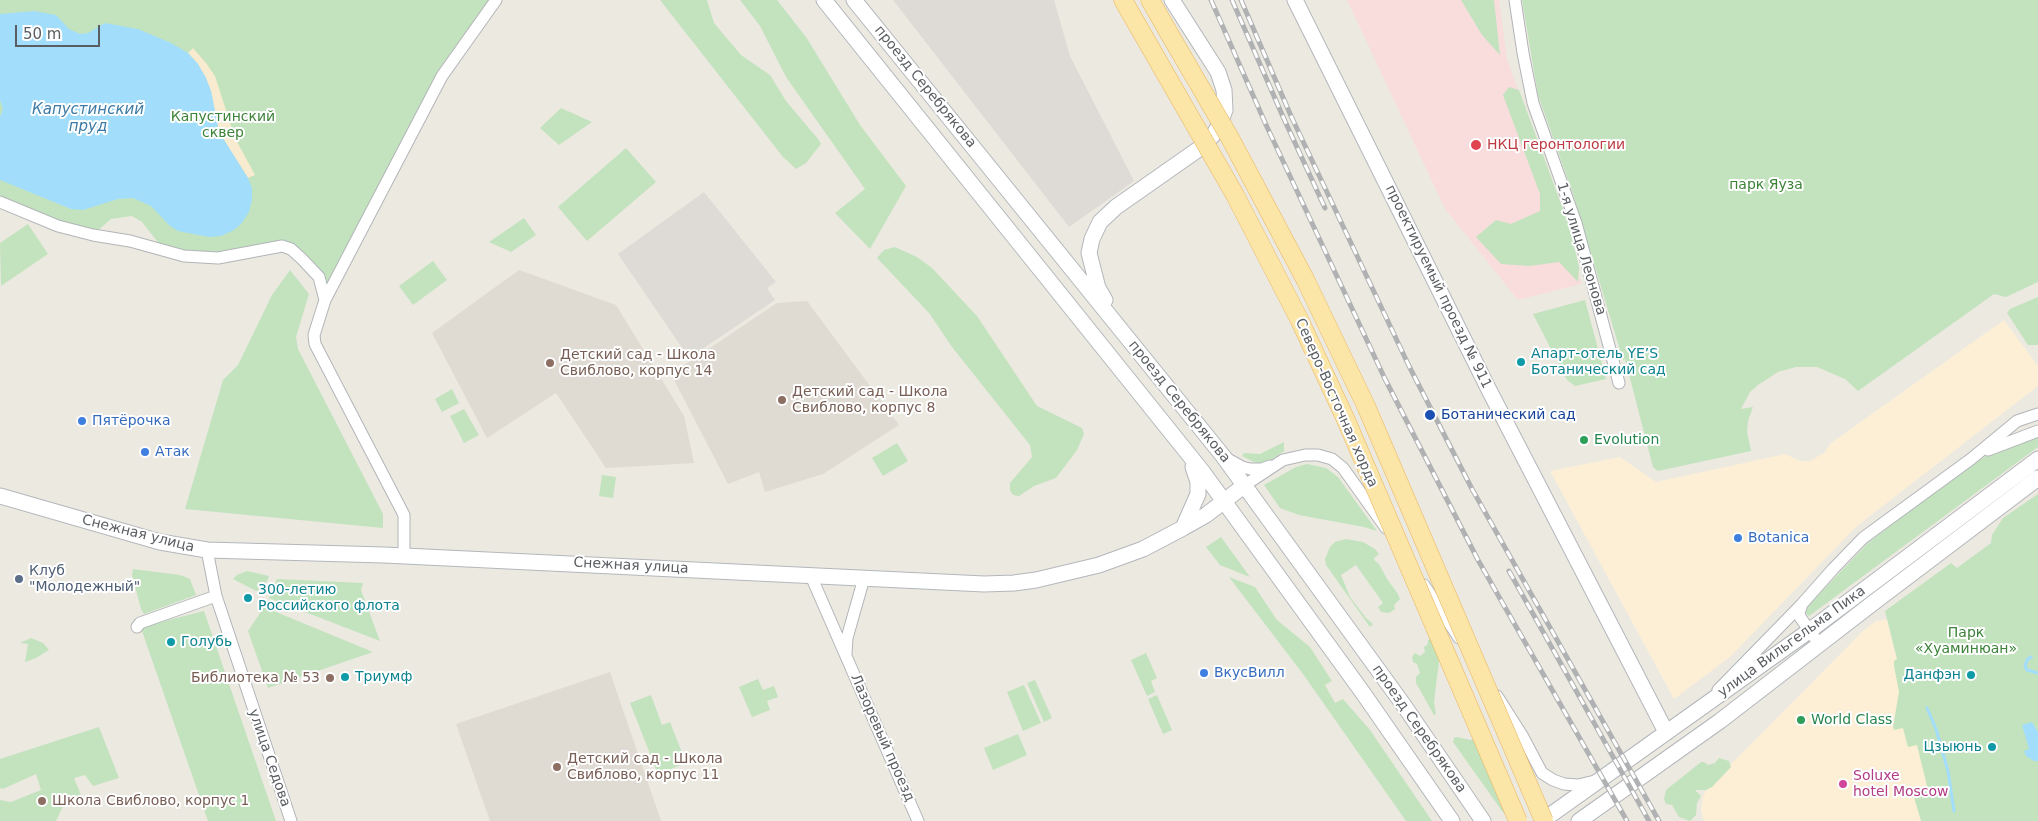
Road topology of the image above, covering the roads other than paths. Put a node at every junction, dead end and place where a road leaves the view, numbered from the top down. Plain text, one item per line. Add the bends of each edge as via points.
1 (496, 0) edge
2 (824, 0) edge
3 (854, 0) edge
4 (1122, 0) edge
5 (1150, 0) edge
6 (1172, 0) edge
7 (1295, 0) edge
8 (1515, 0) edge
9 (0, 202) edge
10 (325, 300) junction
11 (1122, 330) junction
12 (1619, 383) dead end
13 (2038, 414) edge
14 (2038, 431) edge
15 (1182, 446) junction
16 (1223, 456) junction
17 (1971, 459) junction
18 (2038, 459) edge
19 (1283, 460) junction
20 (2038, 478) edge
21 (1245, 485) junction
22 (0, 496) edge
23 (1224, 502) junction
24 (1183, 528) junction
25 (207, 550) junction
26 (404, 556) junction
27 (811, 576) junction
28 (864, 578) junction
29 (216, 596) junction
30 (1802, 604) junction
31 (137, 627) dead end
32 (1809, 630) junction
33 (1826, 639) junction
34 (846, 656) junction
35 (1696, 712) junction
36 (1666, 732) junction
37 (1595, 781) junction
38 (1460, 786) junction
39 (1435, 795) junction
40 (1600, 806) junction
41 (1543, 820) edge
42 (291, 821) edge
43 (918, 821) edge
44 (1452, 821) edge
45 (1457, 821) edge
46 (1483, 821) edge
47 (1494, 821) edge
48 (1518, 821) edge
49 (1579, 821) edge
50 (1585, 821) edge

1 - 10 street via 442,76
2 - 15 main road, проезд Серебрякова
3 - 11 main road, проезд Серебрякова
4 - 48 main road, Северо-Восточная хорда, bridge via 1235,195 1300,321 1346,420
5 - 41 main road, Северо-Восточная хорда, bridge via 1230,138 1318,305 1366,406
6 - 11 main road via 1218,72 1224,90 1225,110 1214,134 1203,146 1116,207 1100,222 1092,239 1089,253 1098,288
7 - 36 main road, проектируемый проезд № 911 via 1488,388
8 - 12 street, 1-я улица Леонова via 1533,103 1576,223
9 - 10 street via 58,226 184,256 218,258 282,246 291,249 319,277
10 - 26 street via 314,334 315,344 404,515
11 - 16 main road, проезд Серебрякова
13 - 17 street via 2017,421
14 - 17 street
15 - 23 main road, проезд Серебрякова
15 - 24 main road via 1198,482 1196,501
16 - 19 street via 1250,469 1262,469
16 - 21 main road, проезд Серебрякова
17 - 30 street via 1863,538
18 - 32 main road, улица Вильгельма Пика
19 - 21 street
19 - 37 street via 1305,454 1318,455 1343,468 1492,687 1542,773 1564,784
20 - 33 main road, улица Вильгельма Пика
21 - 23 main road, Снежная улица
21 - 38 main road, проезд Серебрякова
22 - 25 main road, Снежная улица via 160,542
23 - 24 main road, Снежная улица
23 - 39 main road, проезд Серебрякова
24 - 28 main road, Снежная улица via 1099,565 1036,580 984,584
25 - 26 main road, Снежная улица
25 - 29 street, улица Седова
26 - 27 main road, Снежная улица
27 - 28 main road, Снежная улица
27 - 34 street, Лазоревый проезд
28 - 34 street via 847,638
29 - 31 street via 140,622
29 - 42 street, улица Седова
30 - 32 street via 1800,617
30 - 35 street
32 - 33 street via 1818,640
32 - 35 main road, улица Вильгельма Пика
33 - 40 main road, улица Вильгельма Пика via 1692,742
34 - 43 street, Лазоревый проезд
35 - 36 main road, улица Вильгельма Пика
36 - 37 main road, улица Вильгельма Пика
37 - 41 main road, улица Вильгельма Пика
38 - 46 main road, проезд Серебрякова
38 - 47 main road
39 - 44 main road, проезд Серебрякова
39 - 45 main road
40 - 49 main road, улица Вильгельма Пика
40 - 50 main road

